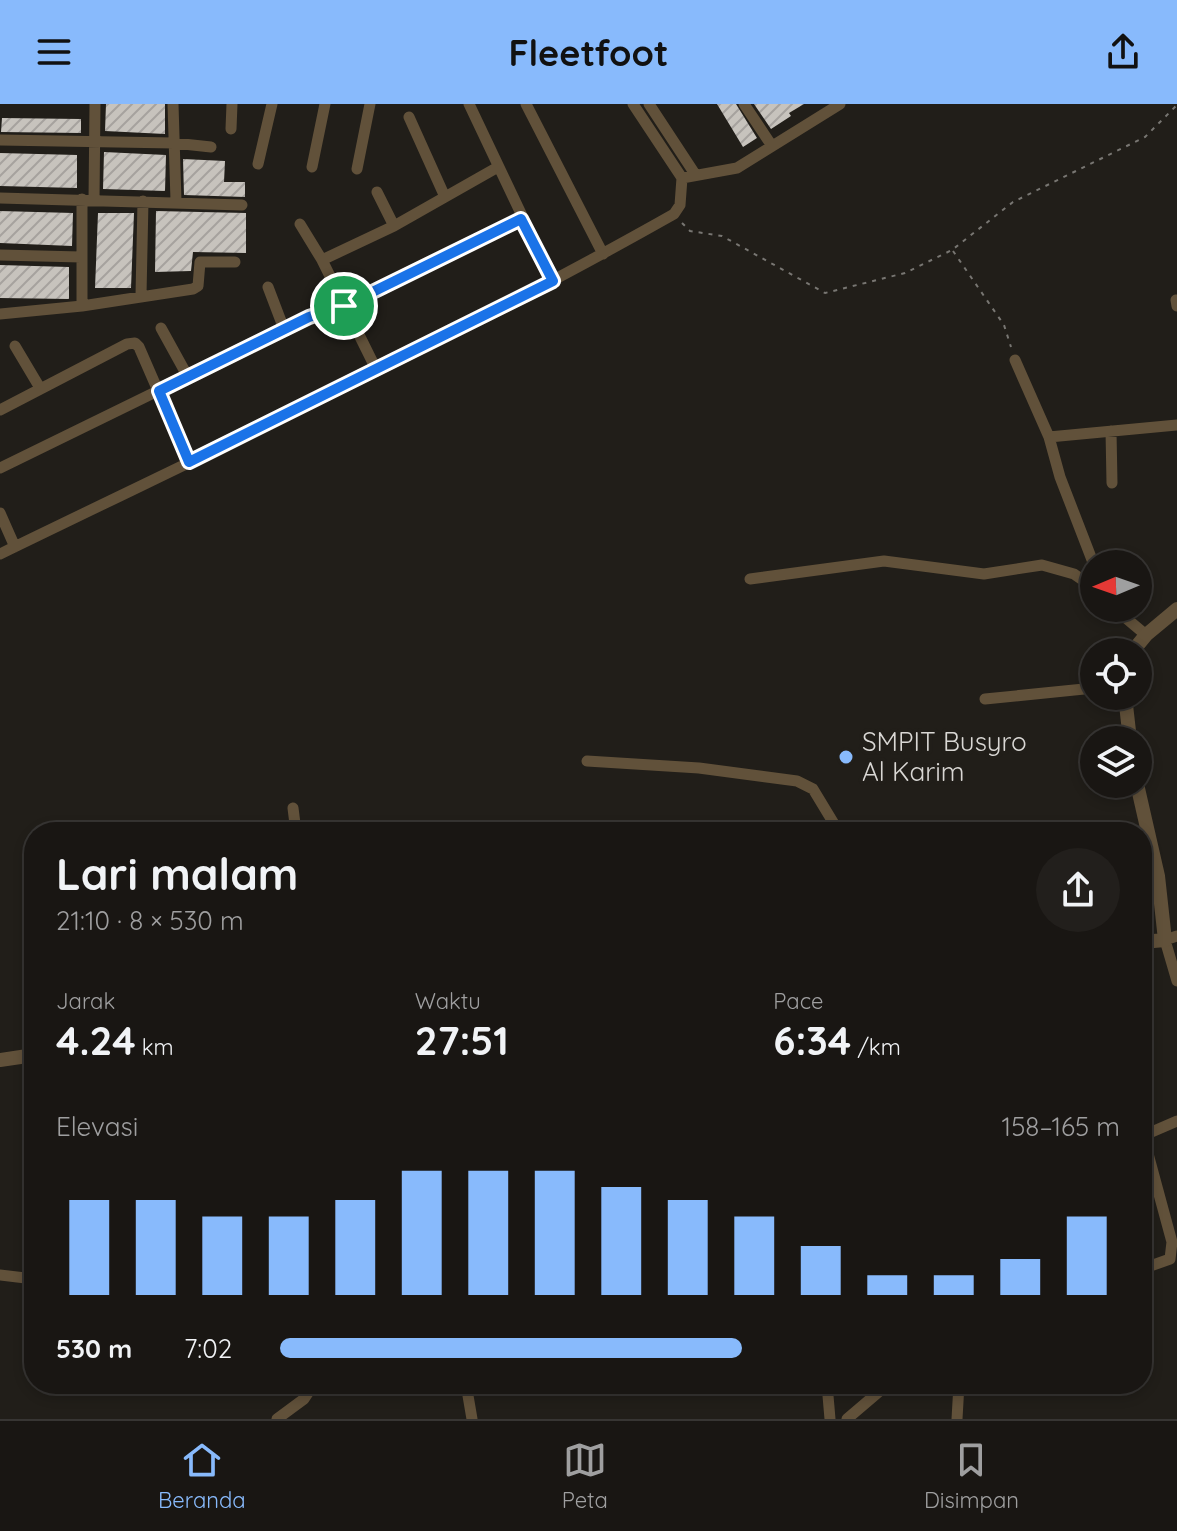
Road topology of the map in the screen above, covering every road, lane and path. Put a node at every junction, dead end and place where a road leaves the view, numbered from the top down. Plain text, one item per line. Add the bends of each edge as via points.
1 (95, 104) edge
2 (173, 104) edge
3 (232, 104) edge
4 (272, 104) edge
5 (325, 104) edge
6 (370, 104) edge
7 (469, 104) edge
8 (526, 104) edge
9 (633, 104) edge
10 (649, 104) edge
11 (744, 104) edge
12 (840, 104) edge
13 (1177, 105) edge
14 (822, 109) edge
15 (409, 117) dead end
16 (231, 129) dead end
17 (0, 140) edge
18 (94, 143) junction
19 (174, 143) junction
20 (772, 146) junction
21 (211, 147) dead end
22 (258, 164) dead end
23 (312, 167) dead end
24 (498, 167) junction
25 (357, 169) dead end
26 (695, 174) junction
27 (682, 178) junction
28 (377, 192) dead end
29 (445, 197) junction
30 (0, 198) edge
31 (88, 200) junction
32 (143, 201) junction
33 (176, 201) junction
34 (242, 205) dead end
35 (521, 219) junction
36 (300, 224) dead end
37 (394, 226) junction
38 (690, 231) dead end
39 (952, 250) junction
40 (603, 254) junction
41 (0, 255) edge
42 (81, 257) junction
43 (322, 260) junction
44 (235, 262) dead end
45 (553, 281) junction
46 (268, 287) dead end
47 (141, 295) junction
48 (82, 306) junction
49 (344, 306) junction
50 (0, 314) edge
51 (161, 328) dead end
52 (284, 329) junction
53 (15, 346) dead end
54 (1015, 360) joint
55 (377, 371) junction
56 (188, 377) junction
57 (40, 388) junction
58 (159, 391) junction
59 (0, 410) edge
60 (1177, 425) edge
61 (1111, 431) junction
62 (1049, 437) junction
63 (189, 462) junction
64 (0, 468) edge
65 (1112, 483) dead end
66 (0, 513) edge
67 (15, 547) junction
68 (1088, 550) edge
69 (0, 554) edge
70 (1080, 578) edge
71 (750, 579) dead end
72 (1177, 609) edge
73 (1131, 622) edge
74 (1146, 635) junction
75 (1144, 638) edge
76 (1080, 689) edge
77 (985, 699) dead end
78 (587, 761) dead end
79 (1140, 798) edge
80 (293, 808) dead end
81 (295, 822) edge
82 (833, 822) edge
83 (1146, 822) edge
84 (1152, 850) edge
85 (1171, 938) edge
86 (1177, 981) edge
87 (24, 1056) edge
88 (0, 1060) edge
89 (1177, 1121) edge
90 (1152, 1132) edge
91 (1152, 1171) edge
92 (1173, 1258) edge
93 (1152, 1265) edge
94 (0, 1275) edge
95 (24, 1278) edge
96 (307, 1394) edge
97 (468, 1394) edge
98 (828, 1394) edge
99 (876, 1394) edge
100 (958, 1394) edge
101 (277, 1419) edge
102 (472, 1419) edge
103 (830, 1419) edge
104 (847, 1419) edge
105 (957, 1419) edge

1 - 18 street
2 - 19 street
3 - 16 street
4 - 22 street
5 - 23 street
6 - 25 street
7 - 24 street
8 - 40 street
9 - 27 street
10 - 26 street
11 - 20 street
12 - 14 street
13 - 39 path via 1145,137 1013,202
14 - 20 street
15 - 29 street
17 - 18 street
18 - 19 street
18 - 31 street
19 - 21 street
19 - 33 street
20 - 26 street via 737,168
24 - 29 street
24 - 35 street
26 - 27 street
27 - 40 street via 674,214
28 - 37 street
29 - 37 street
30 - 31 street
31 - 32 street
31 - 42 street
32 - 33 street
32 - 47 street
33 - 34 street
35 - 45 street
35 - 49 street
36 - 43 street
37 - 43 street
38 - 39 path via 722,236 825,293 905,273
39 - 54 path via 1004,325
40 - 45 street
41 - 42 street
42 - 48 street
43 - 49 street
44 - 47 street via 200,262 198,286 193,289
45 - 55 street
46 - 52 street
47 - 48 street
48 - 50 street
49 - 52 street
49 - 55 street
51 - 56 street
52 - 56 street
53 - 57 street
54 - 62 street
55 - 63 street
56 - 58 street
57 - 58 street via 135,343
57 - 59 street
58 - 63 street
58 - 64 street
60 - 61 street
61 - 62 street
61 - 65 street
62 - 68 street
63 - 67 street
66 - 67 street
67 - 69 street
70 - 71 street via 1042,565 984,574 884,561
72 - 74 street
73 - 74 street
74 - 75 street
76 - 77 street
78 - 82 street via 797,781 813,789
79 - 83 street
80 - 81 street
84 - 85 street
85 - 86 street
87 - 88 street
89 - 90 street
91 - 92 street
92 - 93 street
94 - 95 street
96 - 101 street
97 - 102 street
98 - 103 street
99 - 104 street
100 - 105 street

